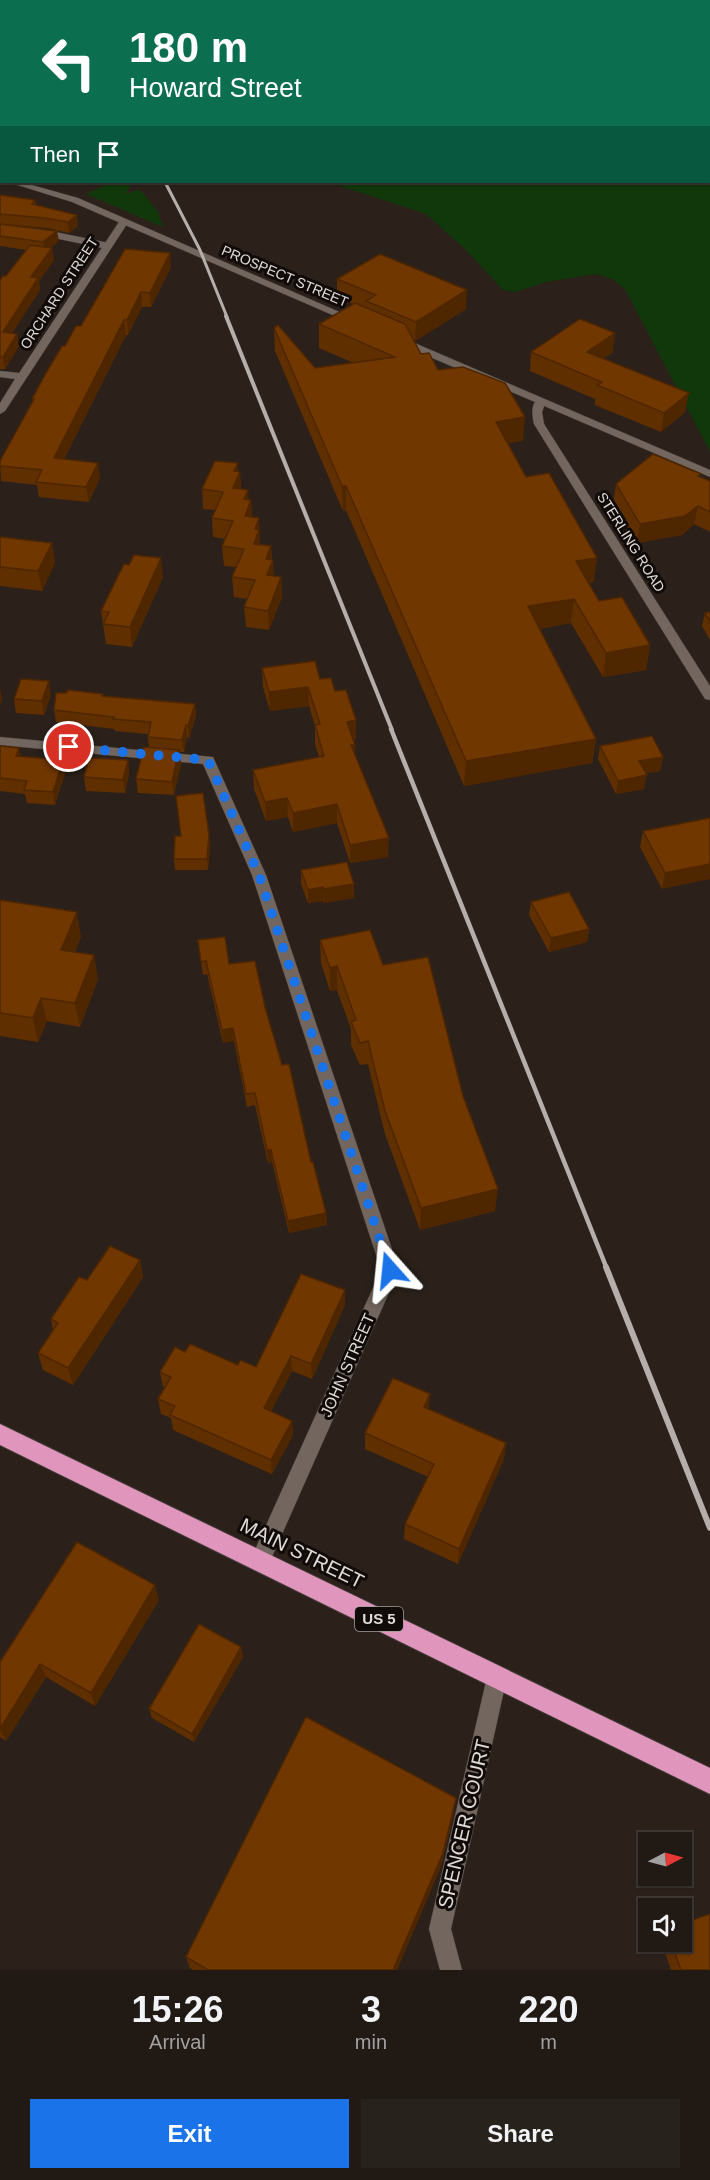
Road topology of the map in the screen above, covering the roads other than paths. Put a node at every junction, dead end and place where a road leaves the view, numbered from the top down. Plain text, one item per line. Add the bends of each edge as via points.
1 (17, 183) edge
2 (124, 221) junction
3 (36, 232) edge
4 (108, 246) junction
5 (365, 325) edge
6 (386, 334) edge
7 (0, 374) edge
8 (22, 377) junction
9 (541, 401) junction
10 (0, 411) edge
11 (710, 474) edge
12 (710, 696) edge
13 (0, 741) edge
14 (0, 1434) edge
15 (260, 1561) junction
16 (498, 1677) junction
17 (710, 1781) edge
18 (451, 1970) edge

1 - 2 street, PROSPECT STREET via 63,195
2 - 4 street, ORCHARD STREET
2 - 5 street, PROSPECT STREET
3 - 4 lane
4 - 8 street, ORCHARD STREET
6 - 9 street
7 - 8 street
8 - 10 street, ORCHARD STREET
9 - 11 street
9 - 12 street, STERLING ROAD via 537,412 539,424
13 - 15 street, JOHN STREET via 208,760 259,875 390,1270
14 - 15 highway, MAIN STREET / US 5
15 - 16 highway, MAIN STREET / US 5
16 - 17 highway, MAIN STREET / US 5
16 - 18 street, SPENCER COURT via 440,1929

